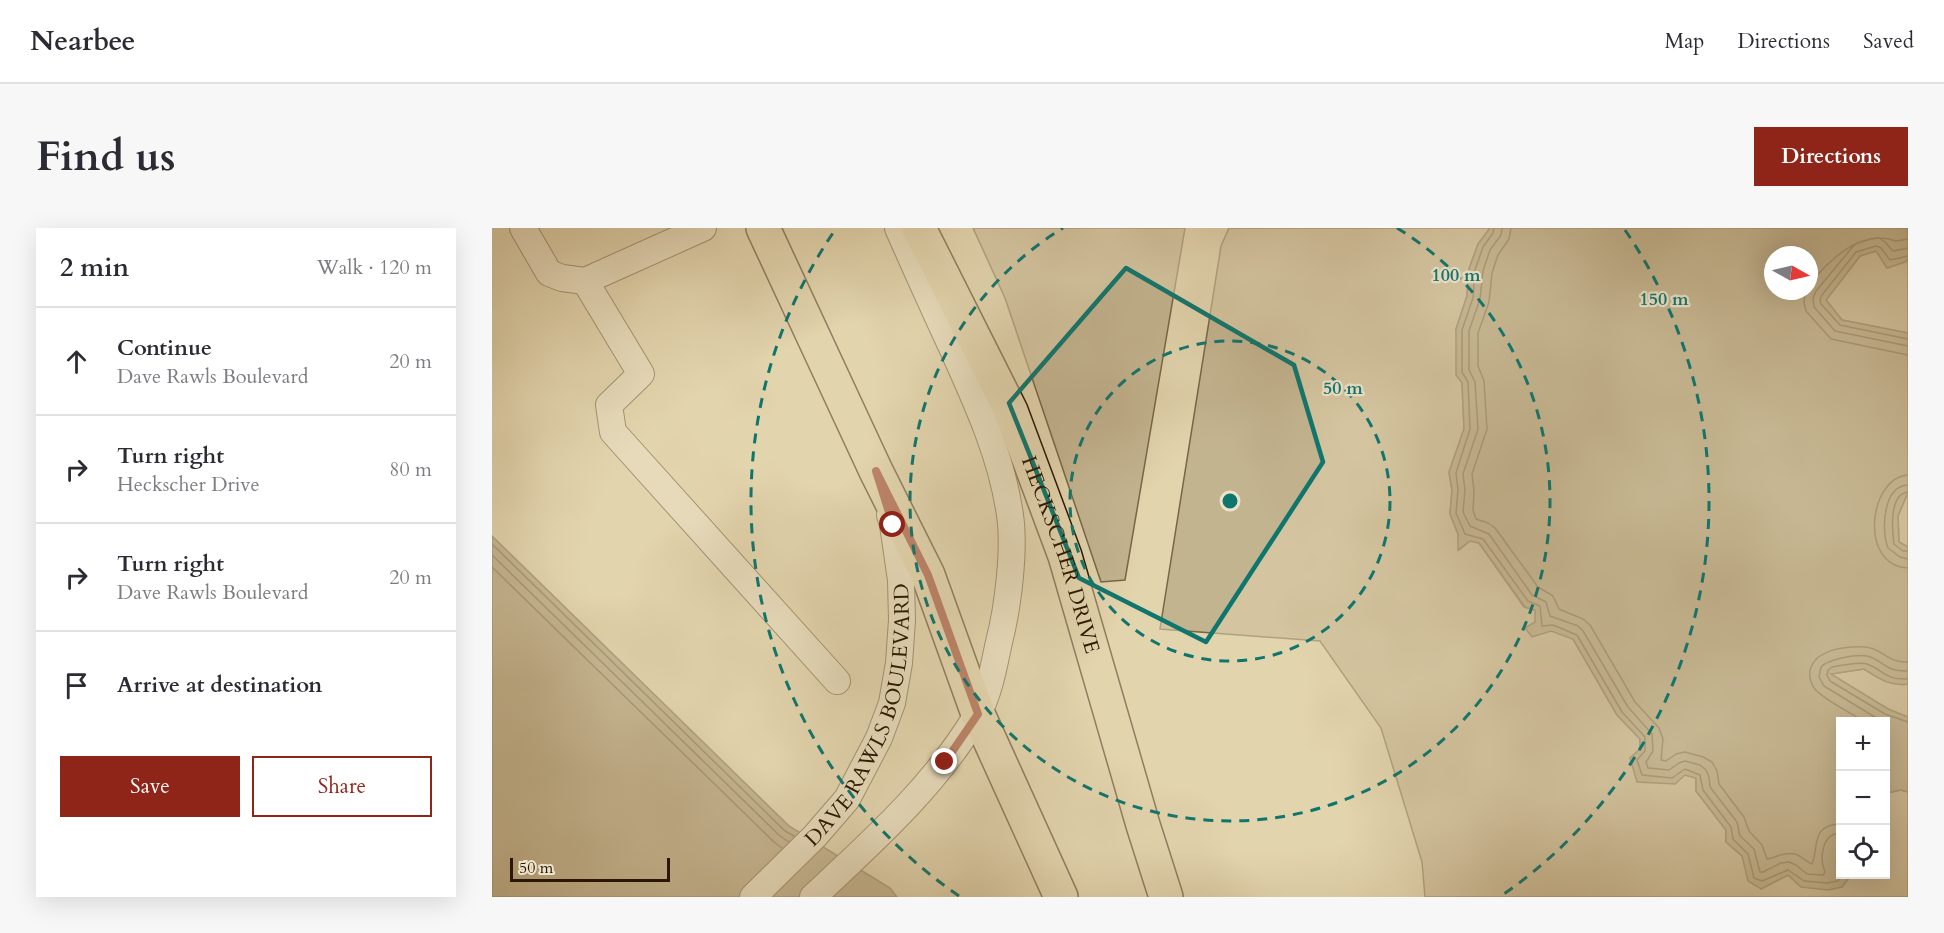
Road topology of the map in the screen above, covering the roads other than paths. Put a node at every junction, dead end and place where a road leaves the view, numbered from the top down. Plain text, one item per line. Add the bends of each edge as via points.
1 (523, 228) edge
2 (703, 228) edge
3 (762, 228) edge
4 (898, 228) edge
5 (919, 228) edge
6 (585, 281) junction
7 (876, 471) junction
8 (837, 681) dead end
9 (978, 714) junction
10 (753, 897) edge
11 (813, 897) edge
12 (1061, 897) edge
13 (1166, 897) edge

1 - 6 street via 549,273
2 - 6 street
3 - 7 main road
4 - 9 street via 978,406 1000,464 1010,517 1004,624
5 - 13 main road, HECKSCHER DRIVE via 1011,411 1065,556
6 - 8 street via 641,374 609,405 613,432
7 - 9 main road via 928,575
7 - 10 street, DAVE RAWLS BOULEVARD via 893,525 901,580 899,663 892,703 879,738 847,799
9 - 11 street via 945,762 882,834
9 - 12 main road

